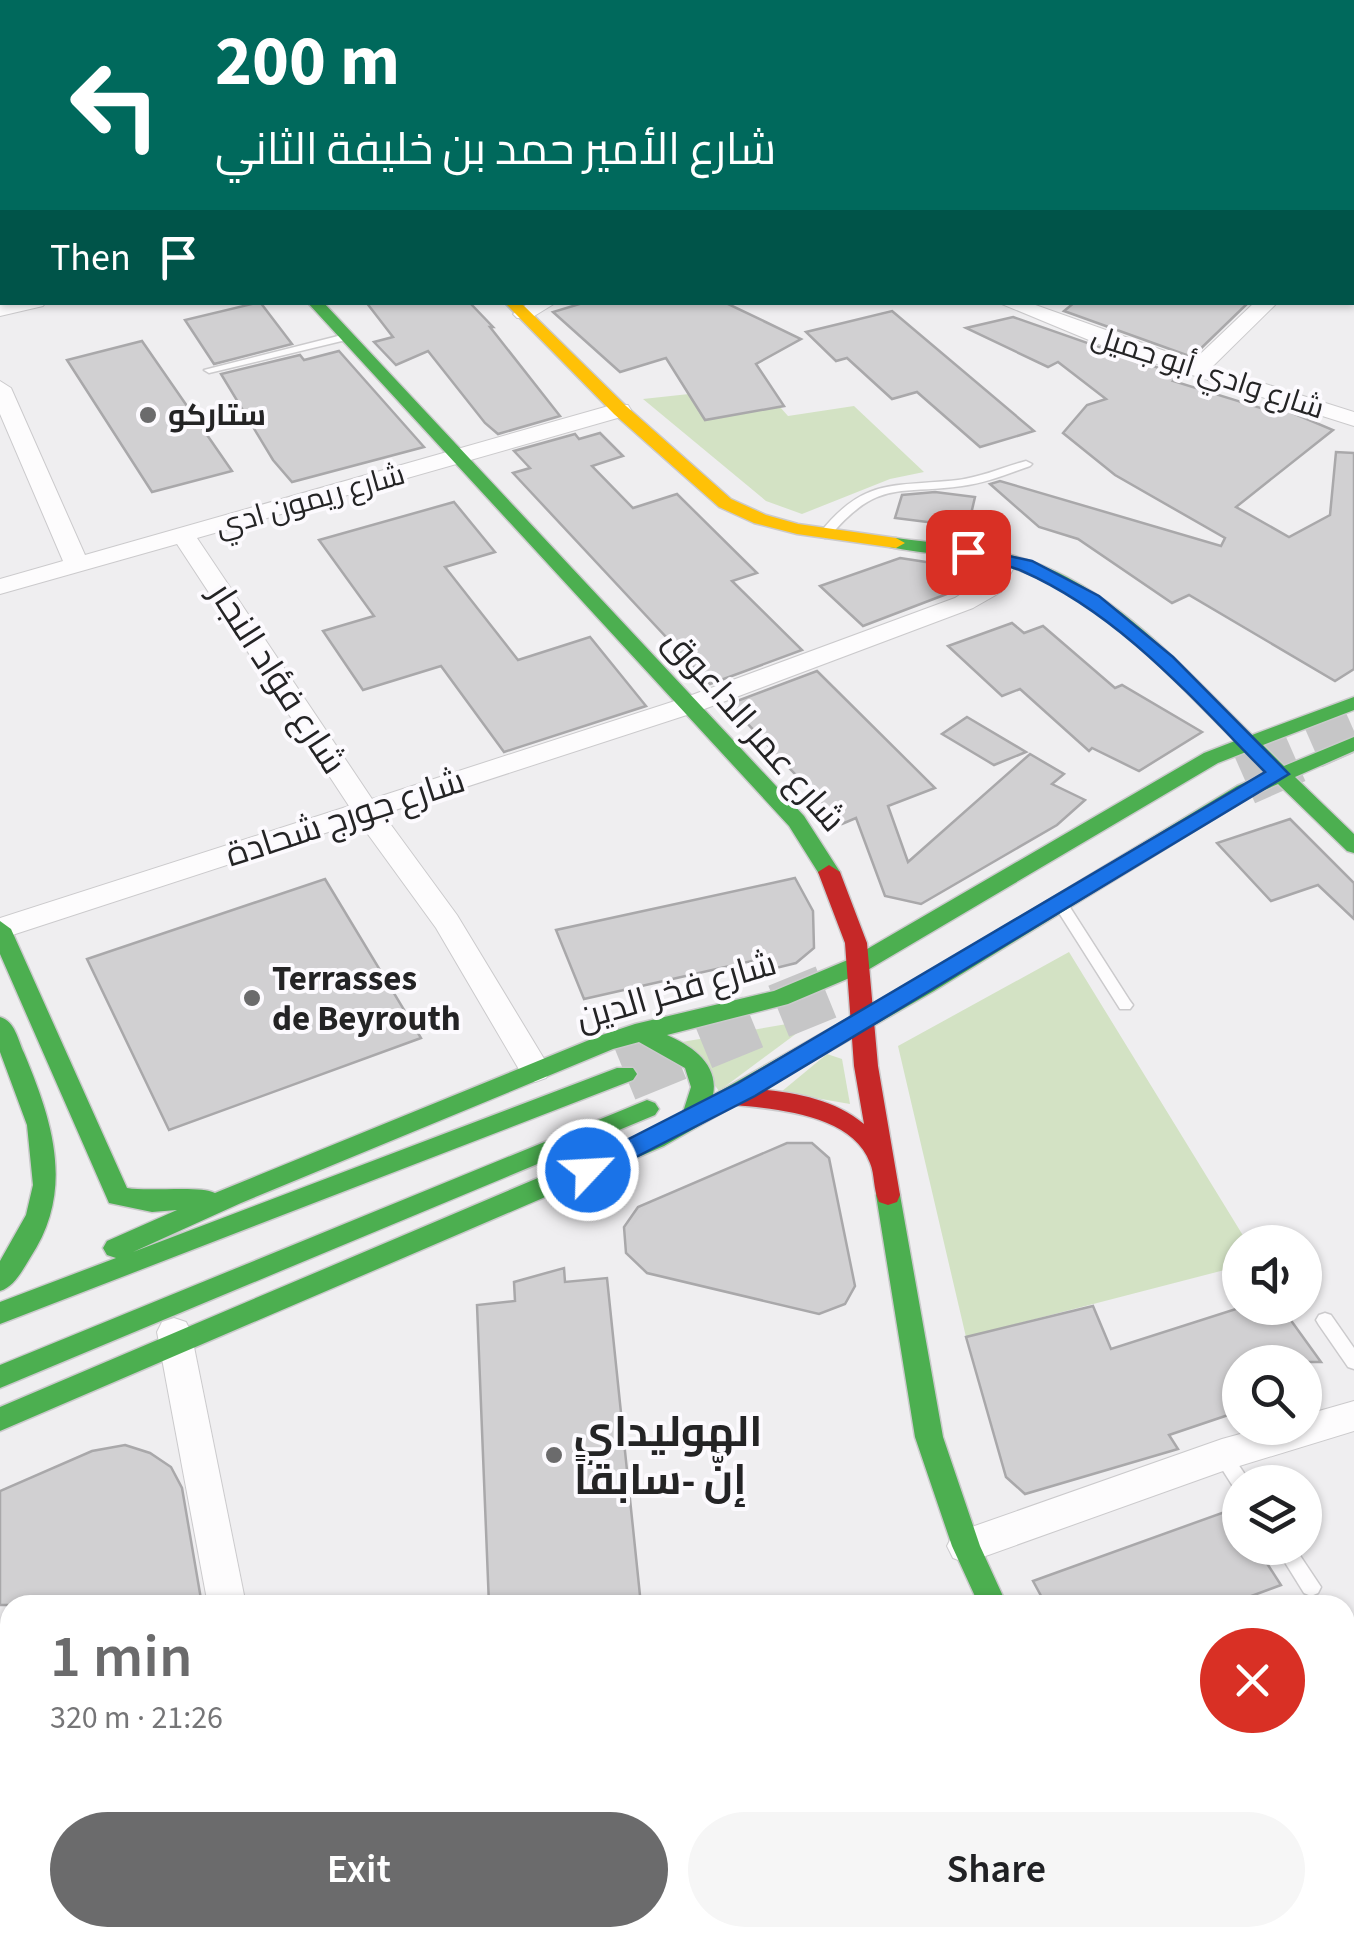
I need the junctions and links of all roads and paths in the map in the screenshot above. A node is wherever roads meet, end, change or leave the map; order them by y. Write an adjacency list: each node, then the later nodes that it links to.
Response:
1 (317, 305): 5 (main road, شارع عمر الداعوق)
2 (1014, 305): 7 (street, شارع وادي أبو جميل)
3 (1265, 305): 7 (street)
4 (516, 306): 9 (main road)
5 (346, 337): 6 (lane); 11 (main road, شارع عمر الداعوق)
6 (209, 370)
7 (1197, 370): 10 (street, شارع وادي أبو جميل)
8 (0, 388): 16 (street)
9 (620, 410): 11 (street, شارع ريمون ادي); 13 (main road)
10 (1354, 419)
11 (457, 458): 14 (street, شارع ريمون ادي); 19 (main road, شارع عمر الداعوق)
12 (1026, 464): 13 (lane)
13 (825, 534): 15 (main road)
14 (184, 536): 16 (street, شارع ريمون ادي); 23 (street, شارع فؤاد النجار)
15 (1001, 558): 19 (street, شارع جورج شحادة); 20 (main road)
16 (77, 565): 17 (street, شارع ريمون ادي)
17 (0, 586)
18 (1354, 704): 20 (main road, شارع فخر الدين)
19 (690, 705): 23 (street, شارع جورج شحادة); 27 (main road, شارع عمر الداعوق)
20 (1248, 743): 22 (main road); 27 (main road, شارع فخر الدين)
21 (1354, 743): 22 (main road)
22 (1278, 774): 24 (main road); 25 (main road)
23 (365, 810): 26 (street, شارع جورج شحادة); 32 (street, شارع فؤاد النجار)
24 (1354, 846)
25 (1060, 905): 28 (lane); 29 (main road)
26 (0, 929): 38 (main road)
27 (858, 964): 29 (main road, شارع عمر الداعوق); 31 (main road, شارع فخر الدين)
28 (1125, 1004)
29 (862, 1020): 34 (main road); 37 (main road, شارع عمر الداعوق)
30 (0, 1026): 39 (main road)
31 (635, 1032): 32 (main road, شارع فخر الدين); 36 (main road)
32 (536, 1070): 38 (main road, شارع فخر الدين)
33 (625, 1074): 41 (main road)
34 (735, 1096): 36 (main road); 37 (main road)
35 (647, 1109): 40 (main road)
36 (690, 1121): 43 (main road)
37 (880, 1155): 50 (main road, شارع عمر الداعوق)
38 (232, 1196): 41 (main road, شارع فخر الدين)
39 (0, 1281)
40 (168, 1304): 43 (street); 45 (main road)
41 (0, 1313)
42 (1325, 1320): 44 (lane)
43 (177, 1345): 47 (main road); 53 (street)
44 (1354, 1362)
45 (0, 1377)
46 (1354, 1416): 48 (street)
47 (0, 1419)
48 (1240, 1465)
49 (1222, 1472): 50 (street)
50 (966, 1546): 54 (main road, شارع عمر الداعوق)
51 (1297, 1565): 52 (lane)
52 (1312, 1587)
53 (225, 1595)
54 (988, 1595)

